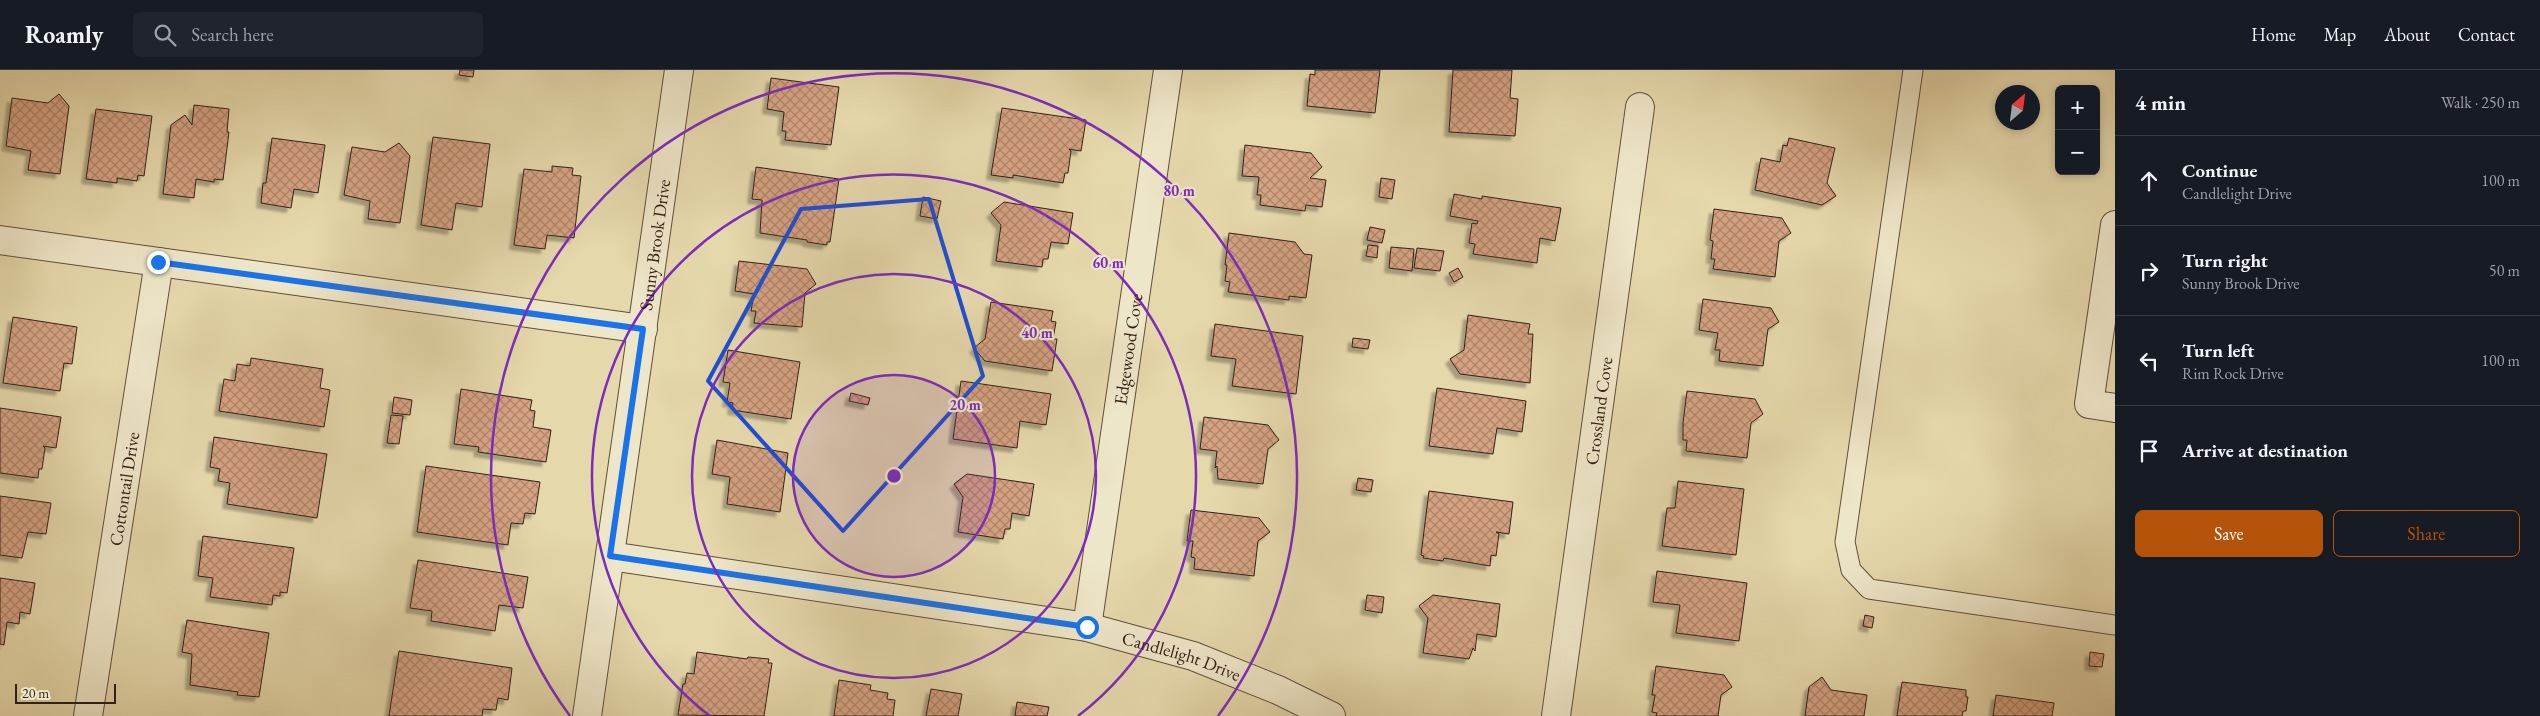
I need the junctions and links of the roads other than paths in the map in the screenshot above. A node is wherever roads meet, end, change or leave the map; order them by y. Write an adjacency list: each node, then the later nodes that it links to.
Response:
1 (679, 70): 8 (street, Sunny Brook Drive)
2 (1168, 70): 12 (street, Edgewood Cove)
3 (1914, 70): 11 (lane)
4 (1640, 107): 16 (street, Crossland Cove)
5 (2115, 225): 9 (street)
6 (0, 240): 7 (street)
7 (158, 262): 8 (street); 13 (street, Cottontail Drive)
8 (643, 329): 10 (street, Sunny Brook Drive)
9 (2102, 406)
10 (610, 556): 12 (street, Candlelight Drive); 14 (street, Sunny Brook Drive)
11 (2115, 625)
12 (1087, 627): 15 (street, Candlelight Drive)
13 (88, 716)
14 (587, 716)
15 (1331, 716)
16 (1556, 716)

